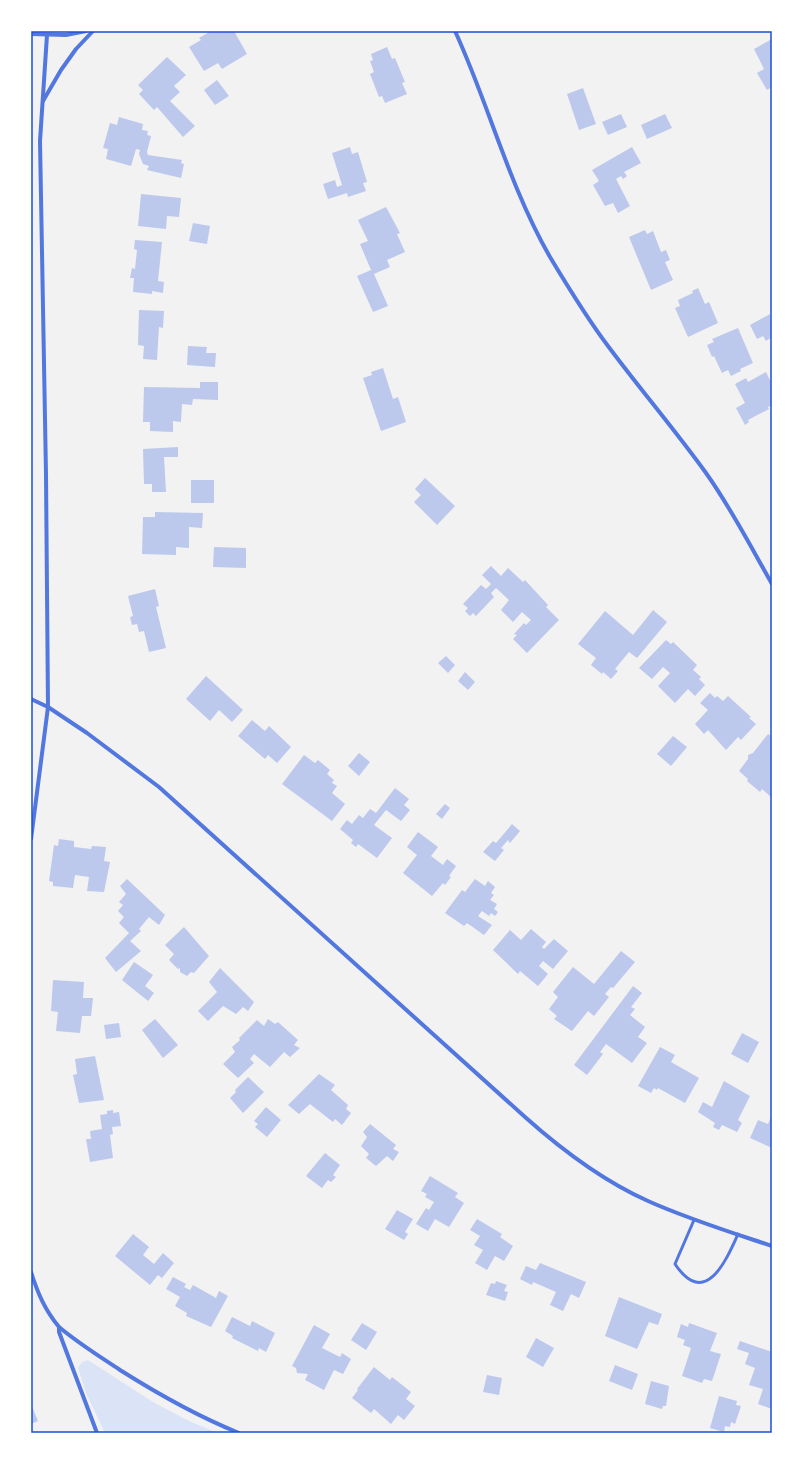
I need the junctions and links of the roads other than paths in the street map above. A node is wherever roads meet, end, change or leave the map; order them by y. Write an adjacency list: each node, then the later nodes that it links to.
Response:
1 (86, 31): 5 (street)
2 (94, 31): 6 (street)
3 (455, 31): 7 (street)
4 (31, 34): 5 (street)
5 (47, 35): 6 (street)
6 (42, 103): 9 (street)
7 (772, 584)
8 (31, 699): 9 (street)
9 (48, 707): 10 (street); 11 (street)
10 (31, 839)
11 (694, 1220): 12 (street); 12 (lane)
12 (738, 1234): 13 (street)
13 (772, 1246)
14 (31, 1272): 15 (street)
15 (59, 1327): 16 (street); 17 (street)
16 (97, 1433)
17 (239, 1433)

